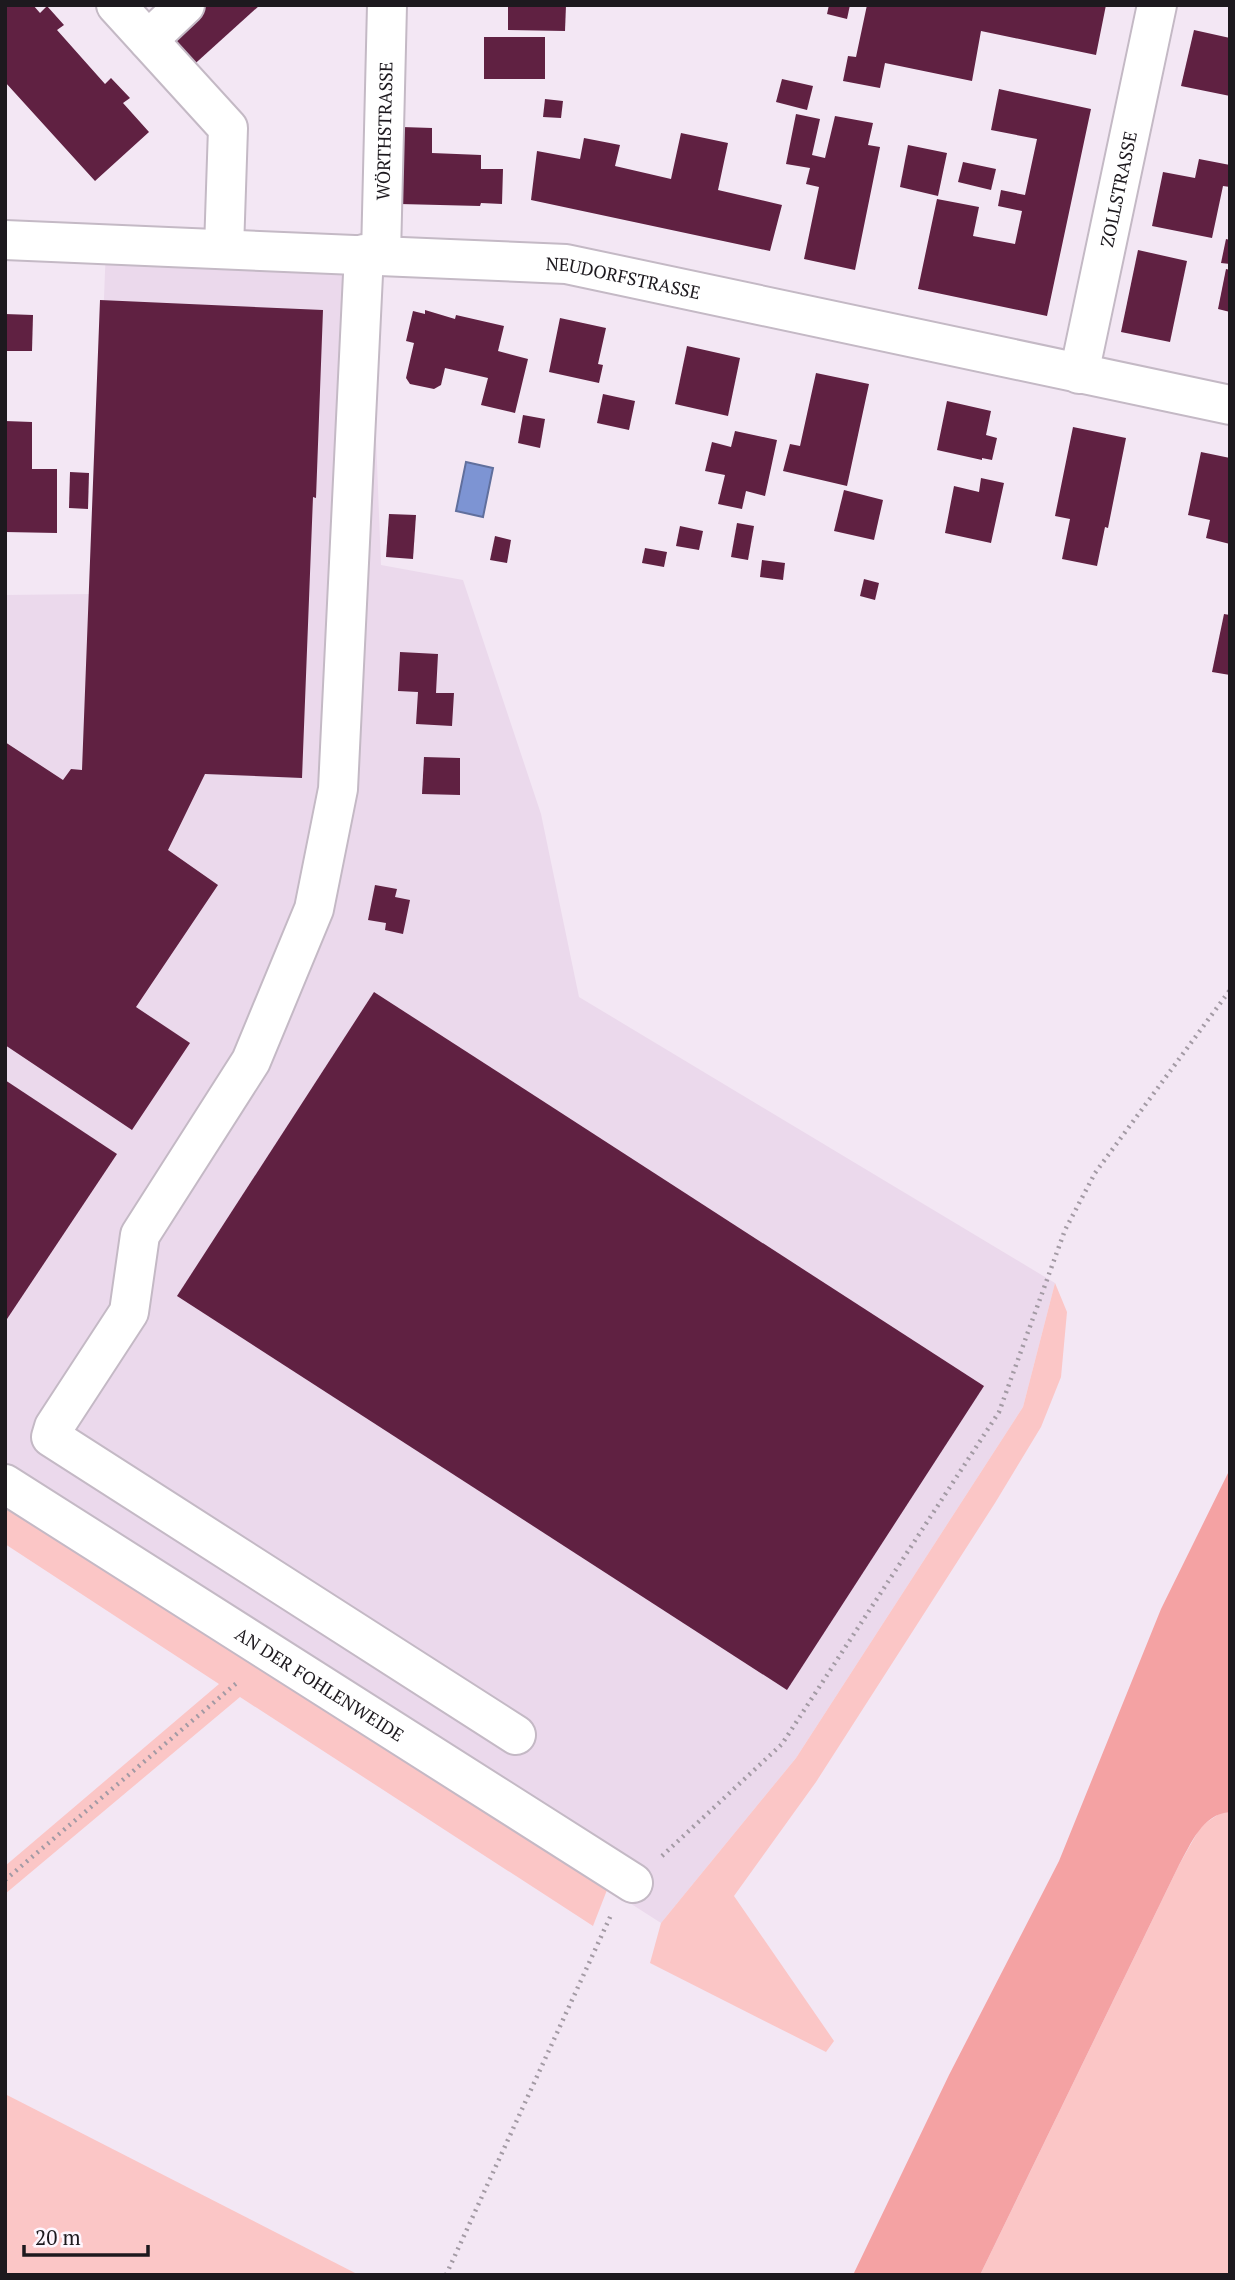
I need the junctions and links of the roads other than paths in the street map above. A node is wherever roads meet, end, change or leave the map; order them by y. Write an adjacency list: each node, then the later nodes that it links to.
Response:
1 (116, 5): 5 (street)
2 (185, 5): 5 (street)
3 (387, 5): 8 (street, WÖRTHSTRASSE)
4 (1157, 5): 9 (street, ZOLLSTRASSE)
5 (148, 40): 7 (street)
6 (5, 240): 7 (street, NEUDORFSTRASSE)
7 (224, 249): 8 (street, NEUDORFSTRASSE)
8 (372, 255): 9 (street, NEUDORFSTRASSE); 12 (street, WÖRTHSTRASSE)
9 (1079, 374): 10 (street, NEUDORFSTRASSE)
10 (1230, 405)
11 (5, 1484): 13 (street, AN DER FOHLENWEIDE)
12 (516, 1735)
13 (633, 1884)

